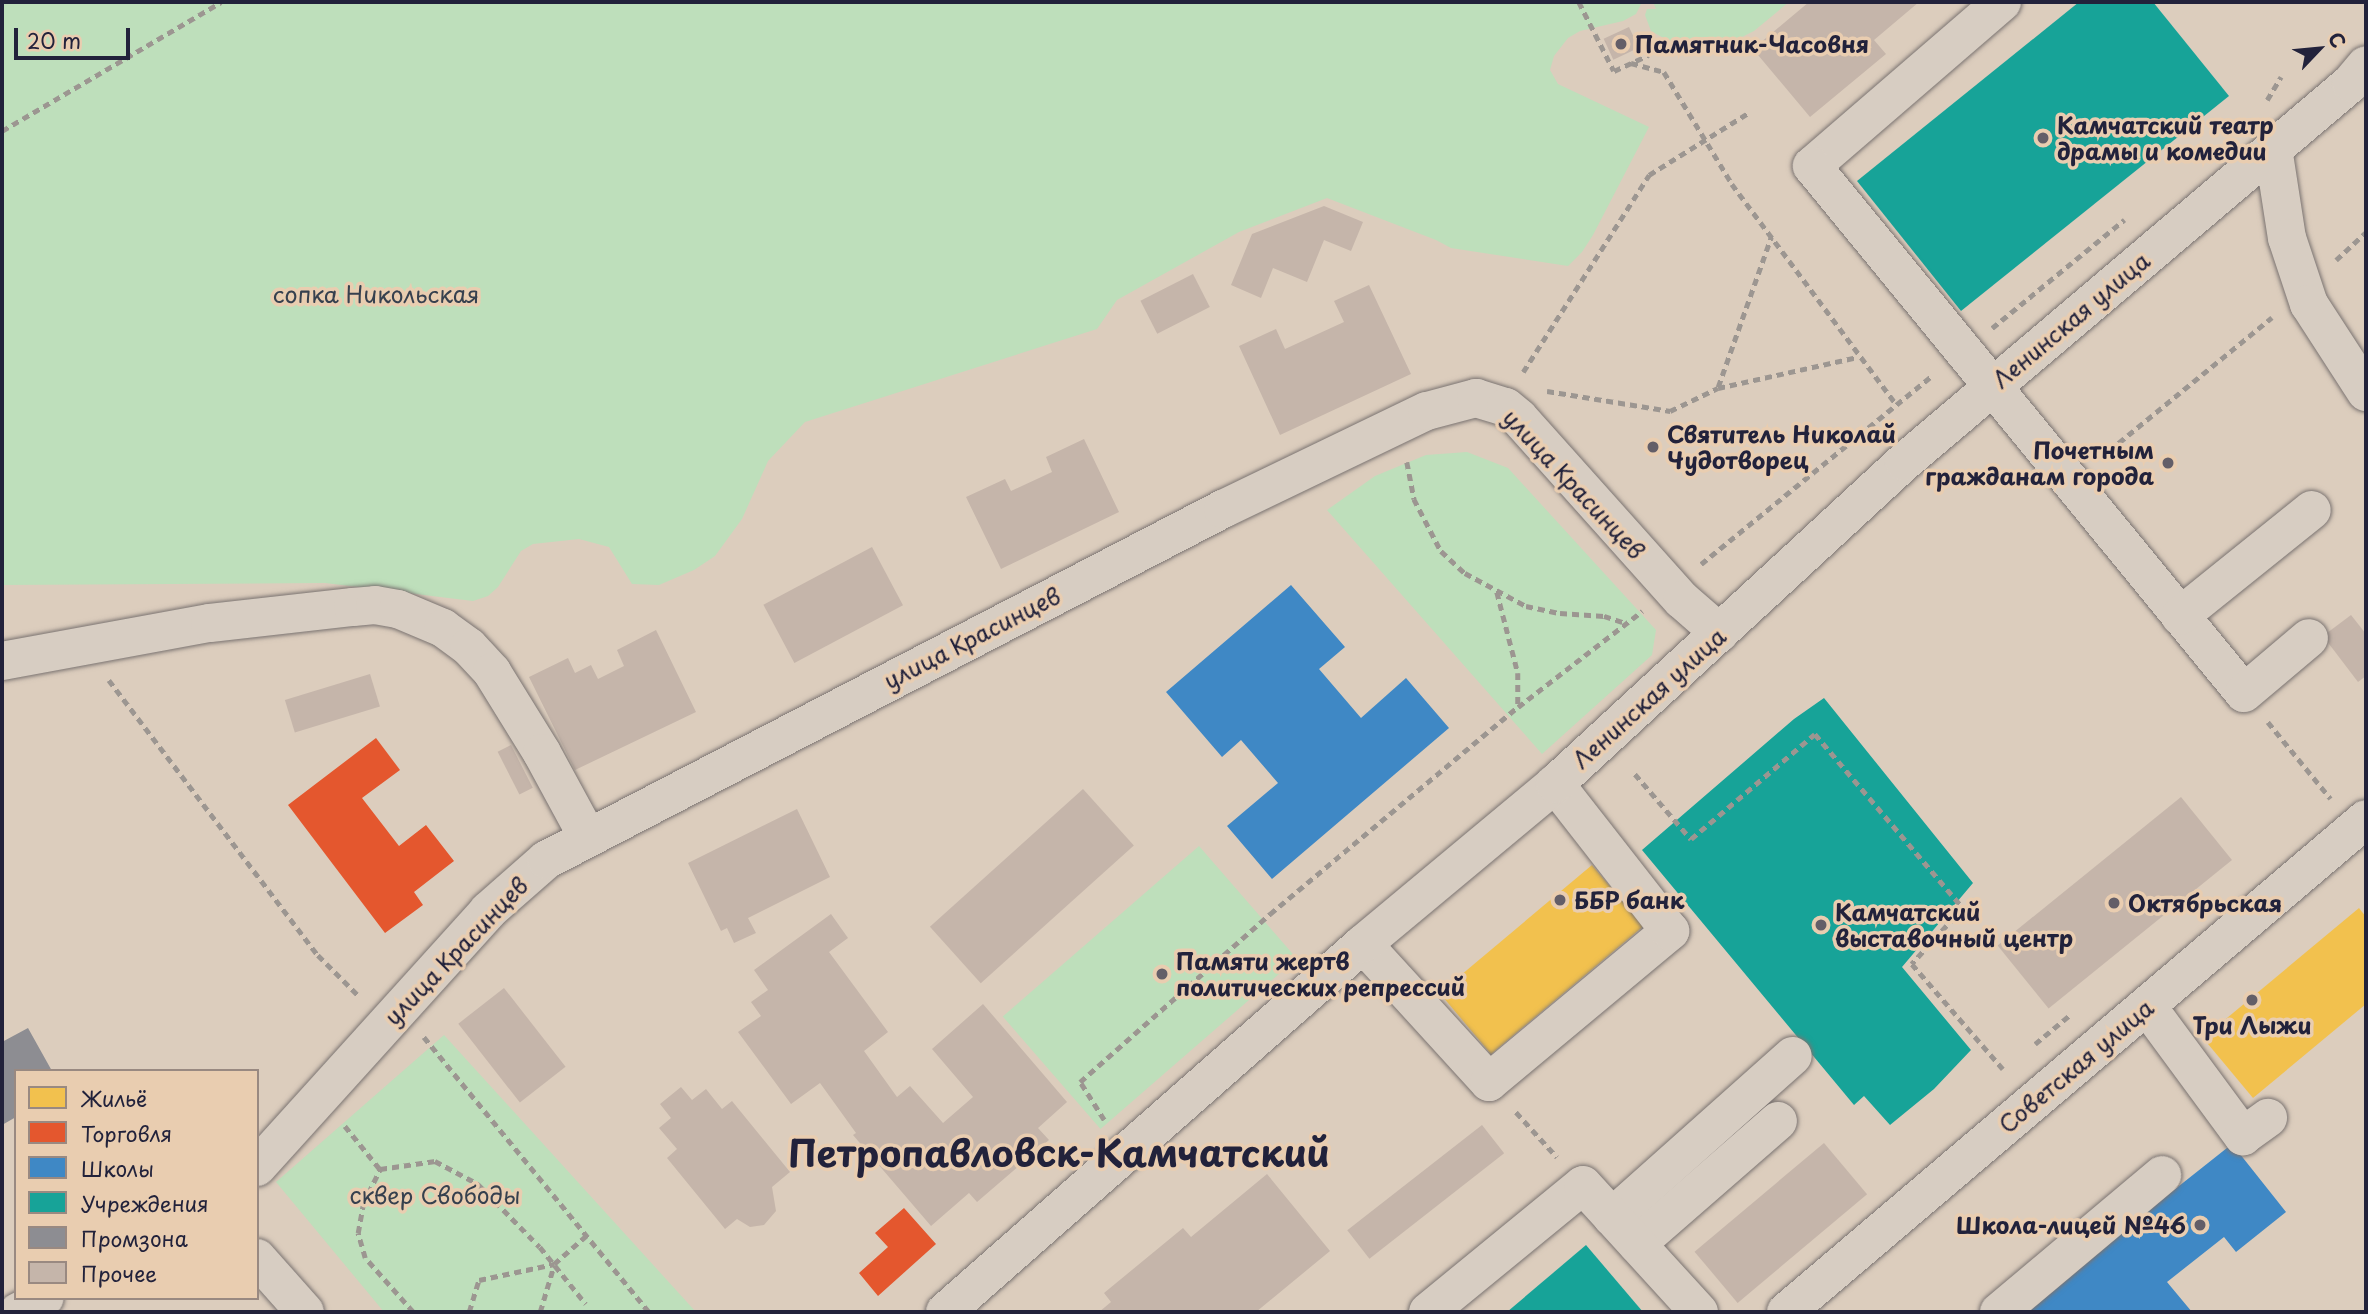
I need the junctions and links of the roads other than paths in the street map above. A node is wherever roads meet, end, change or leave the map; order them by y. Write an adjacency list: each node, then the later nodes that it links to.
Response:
1 (2002, 2): 4 (main road)
2 (2359, 74): 3 (main road, Ленинская улица)
3 (2273, 148): 4 (main road, Ленинская улица); 5 (main road)
4 (1992, 387): 7 (main road); 8 (main road, Ленинская улица)
5 (2366, 393)
6 (2312, 510): 7 (main road)
7 (2180, 616): 9 (main road)
8 (1720, 633): 11 (main road, Ленинская улица); 13 (main road, улица Красинцев)
9 (2309, 638)
10 (2, 661): 13 (main road)
11 (1555, 784): 14 (main road, Ленинская улица); 14 (main road)
12 (2366, 819): 15 (main road, Советская улица)
13 (587, 836): 19 (main road, улица Красинцев)
14 (1363, 944): 26 (main road, Ленинская улица)
15 (2147, 1006): 17 (main road); 29 (main road, Советская улица)
16 (1793, 1056): 21 (main road)
17 (2268, 1118)
18 (1778, 1121): 21 (main road)
19 (259, 1165)
20 (2162, 1175): 30 (main road)
21 (1624, 1230): 27 (main road); 28 (main road)
22 (259, 1260): 25 (main road)
23 (40, 1300): 24 (main road)
24 (18, 1312)
25 (305, 1312)
26 (945, 1312)
27 (1428, 1312)
28 (1699, 1312)
29 (1786, 1312)
30 (1999, 1312)

